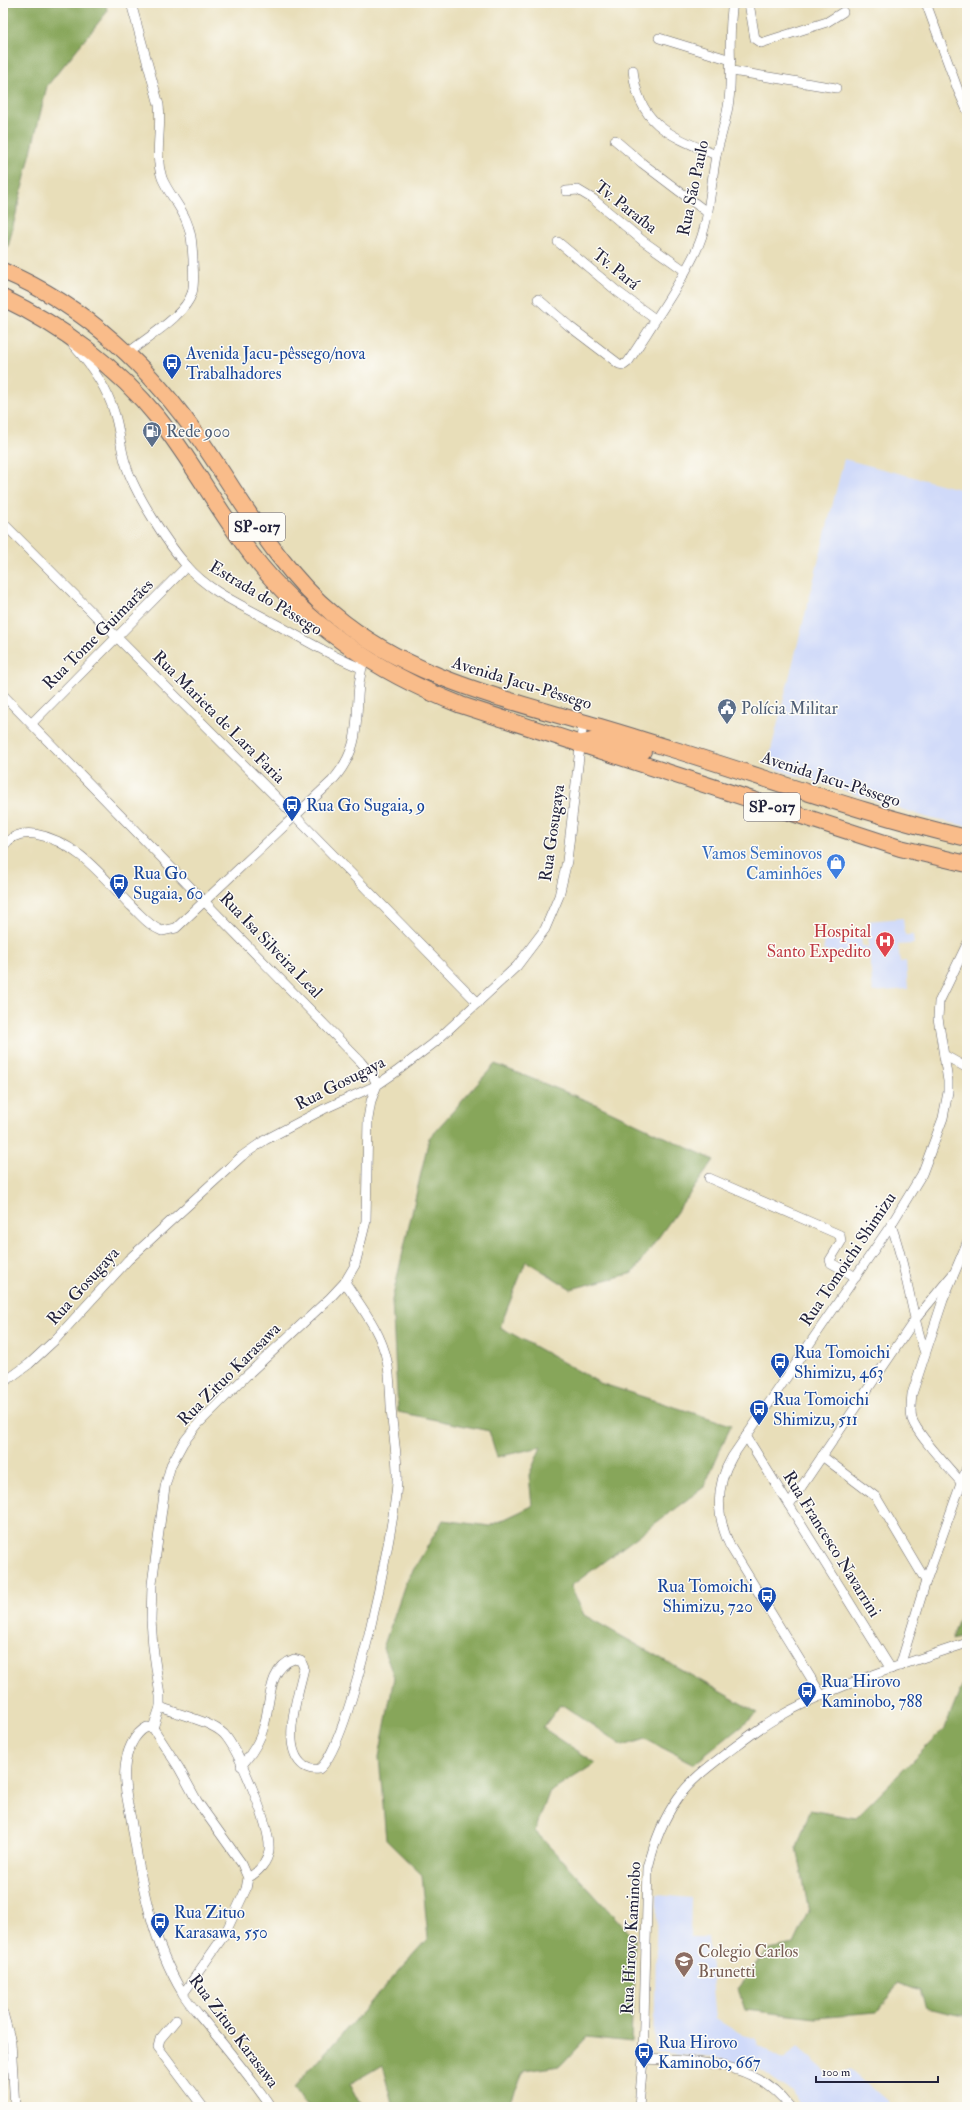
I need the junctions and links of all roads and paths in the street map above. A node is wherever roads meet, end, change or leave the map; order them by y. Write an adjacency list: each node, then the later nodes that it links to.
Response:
1 (131, 3): 23 (street)
2 (733, 3): 7 (street, Rua São Paulo)
3 (749, 3): 5 (street)
4 (926, 3): 11 (street)
5 (843, 12)
6 (660, 38): 7 (street)
7 (731, 60): 9 (street, Rua São Paulo)
8 (633, 70): 13 (street)
9 (732, 71): 10 (street); 13 (street, Rua São Paulo)
10 (836, 88)
11 (967, 110)
12 (615, 140): 15 (street)
13 (716, 155): 15 (street, Rua São Paulo)
14 (566, 191): 17 (street, Tv. Paraíba)
15 (708, 213): 17 (street, Rua São Paulo)
16 (558, 242): 21 (street, Tv. Pará)
17 (684, 270): 21 (street, Rua São Paulo)
18 (3, 271): 23 (highway, Avenida Jacu-Pêssego / SP-017)
19 (3, 298): 22 (highway, SP-017)
20 (538, 299): 21 (street, Rua São Paulo)
21 (655, 319)
22 (59, 330): 25 (street, Estrada do Pêssego); 27 (highway, SP-017)
23 (128, 353): 30 (highway, Avenida Jacu-Pêssego / SP-017)
24 (3, 523): 26 (street, Rua Marieta de Lara Faria)
25 (187, 566): 26 (street, Rua Tome Guimarães); 27 (street, Estrada do Pêssego)
26 (118, 637): 32 (street, Rua Tome Guimarães); 35 (street, Rua Marieta de Lara Faria)
27 (363, 663): 29 (highway, SP-017); 35 (street)
28 (3, 694): 32 (street, Rua Isa Silveira Leal)
29 (484, 712): 30 (highway); 33 (highway, SP-017)
30 (561, 716): 31 (highway, Avenida Jacu-Pêssego / SP-017)
31 (583, 722): 33 (street, Rua Gosugaya); 34 (highway, Avenida Jacu-Pêssego / SP-017)
32 (32, 724): 41 (street, Rua Isa Silveira Leal)
33 (579, 744): 34 (highway); 36 (highway, SP-017); 43 (street, Rua Gosugaya)
34 (699, 757): 37 (highway, Avenida Jacu-Pêssego / SP-017)
35 (294, 815): 41 (street); 43 (street, Rua Marieta de Lara Faria)
36 (870, 838): 39 (highway); 40 (highway, SP-017)
37 (967, 838)
38 (3, 847): 41 (street)
39 (967, 856)
40 (967, 864)
41 (206, 900): 46 (street, Rua Isa Silveira Leal)
42 (967, 944): 44 (street, Rua Tomoichi Shimizu)
43 (478, 1003): 46 (street, Rua Gosugaya)
44 (944, 1055): 45 (street); 48 (street, Rua Tomoichi Shimizu)
45 (967, 1068)
46 (377, 1085): 52 (street, Rua Zituo Karasawa); 55 (street, Rua Gosugaya)
47 (709, 1178): 51 (street)
48 (891, 1225): 51 (street, Rua Tomoichi Shimizu); 53 (street)
49 (967, 1243): 50 (street)
50 (953, 1274): 53 (street); 54 (street)
51 (856, 1277): 56 (street, Rua Tomoichi Shimizu)
52 (345, 1282): 66 (street, Rua Zituo Karasawa); 68 (street)
53 (914, 1321): 54 (street); 57 (street)
54 (925, 1353): 59 (street)
55 (3, 1383)
56 (746, 1436): 60 (street, Rua Francesco Navarrini); 65 (street, Rua Tomoichi Shimizu)
57 (822, 1456): 60 (street); 61 (street)
58 (967, 1467): 59 (street)
59 (961, 1482): 61 (street)
60 (789, 1505): 64 (street, Rua Francesco Navarrini)
61 (926, 1582): 63 (street)
62 (967, 1643): 63 (street, Rua Hirovo Kaminobo)
63 (900, 1666): 64 (street, Rua Hirovo Kaminobo)
64 (890, 1669): 65 (street, Rua Hirovo Kaminobo)
65 (822, 1696): 73 (street, Rua Hirovo Kaminobo)
66 (160, 1707): 67 (street, Rua Zituo Karasawa); 68 (street)
67 (151, 1728): 69 (street); 70 (street, Rua Zituo Karasawa)
68 (241, 1766): 69 (street)
69 (248, 1878): 70 (street)
70 (183, 1994): 76 (street, Rua Zituo Karasawa)
71 (3, 2013): 74 (street)
72 (176, 2020): 75 (street)
73 (643, 2059): 77 (street, Rua Hirovo Kaminobo); 78 (street)
74 (15, 2107)
75 (203, 2107)
76 (271, 2107)
77 (639, 2107)
78 (790, 2107)

